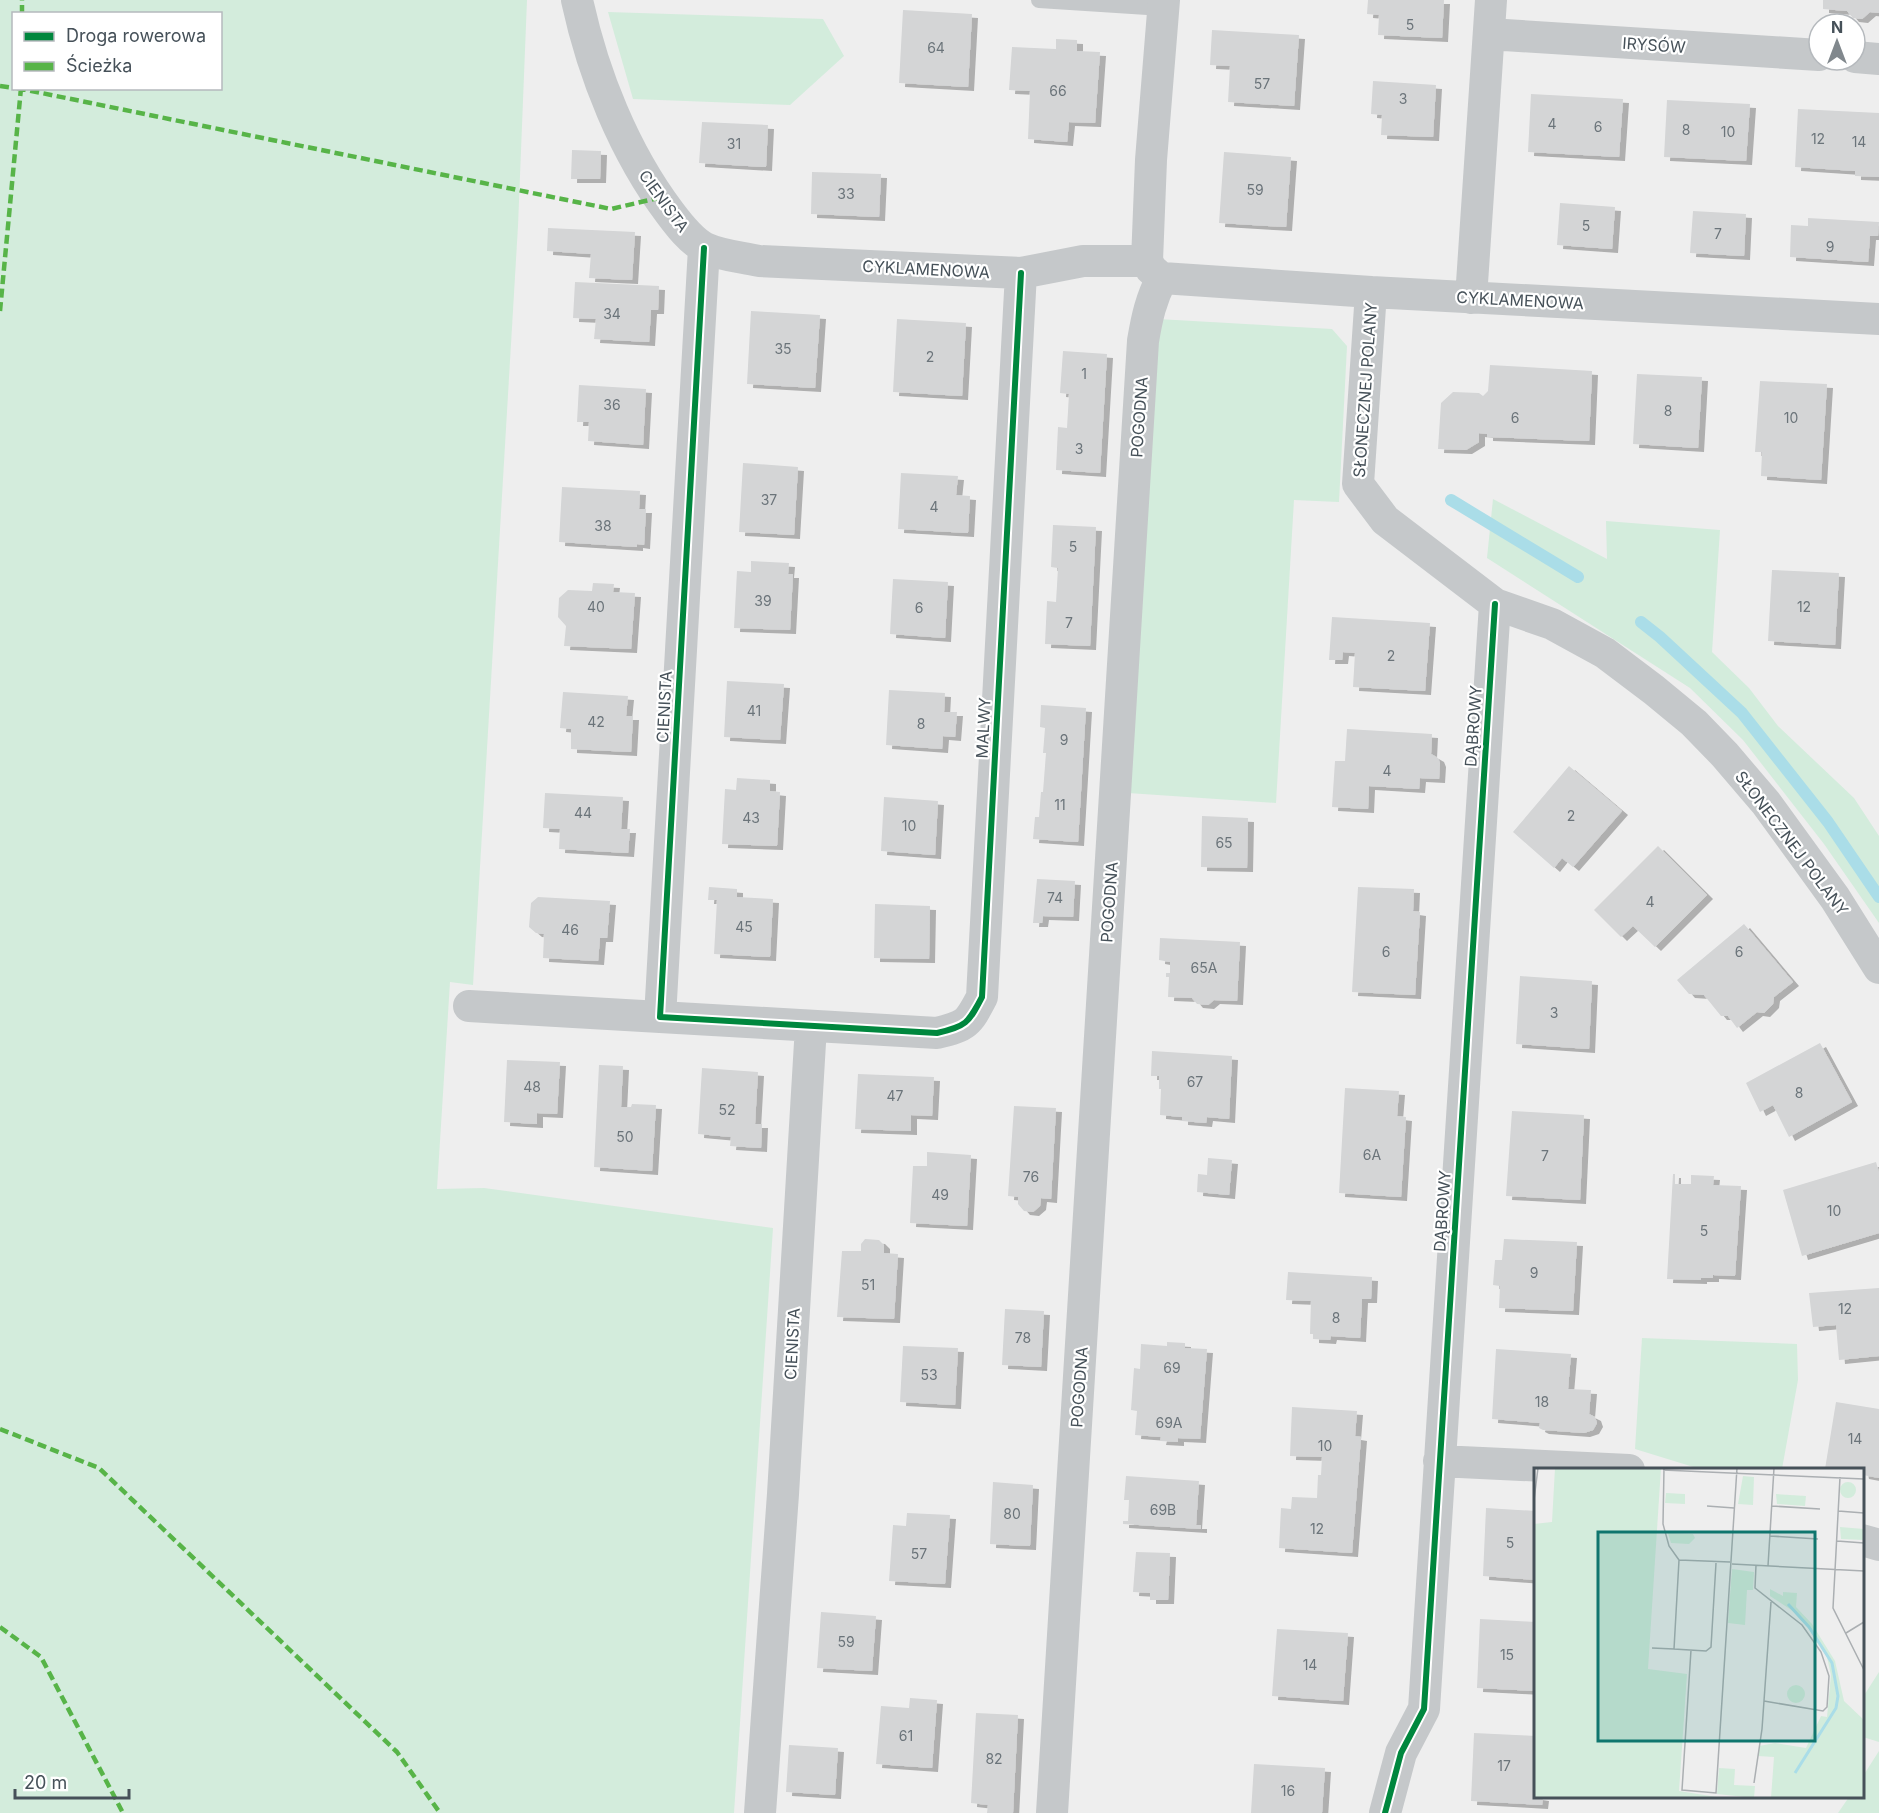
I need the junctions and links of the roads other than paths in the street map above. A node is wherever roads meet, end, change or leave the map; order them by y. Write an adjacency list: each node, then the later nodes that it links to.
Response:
1 (577, 0): 7 (street, CIENISTA)
2 (1039, 0): 4 (lane)
3 (1491, 0): 5 (street)
4 (1163, 4): 8 (street, POGODNA)
5 (1489, 34): 6 (street, IRYSÓW); 11 (street)
6 (1807, 54)
7 (704, 248): 9 (street, CYKLAMENOWA); 16 (street, CIENISTA)
8 (1154, 269): 9 (street, CYKLAMENOWA); 10 (street, CYKLAMENOWA); 23 (street, POGODNA)
9 (1021, 273): 17 (street, MALWY)
10 (1371, 292): 11 (street, CYKLAMENOWA); 13 (street, SŁONECZNEJ POLANY)
11 (1471, 298): 12 (street, CYKLAMENOWA)
12 (1879, 319)
13 (1495, 604): 14 (street, SŁONECZNEJ POLANY); 18 (street, DĄBROWY)
14 (1879, 968)
15 (469, 1006): 16 (street)
16 (660, 1017): 17 (street)
17 (811, 1026): 22 (street, CIENISTA)
18 (1439, 1461): 19 (street); 24 (street, DĄBROWY)
19 (1587, 1468)
20 (1864, 1540): 21 (street)
21 (1879, 1545)
22 (760, 1813)
23 (1052, 1813)
24 (1385, 1813)

